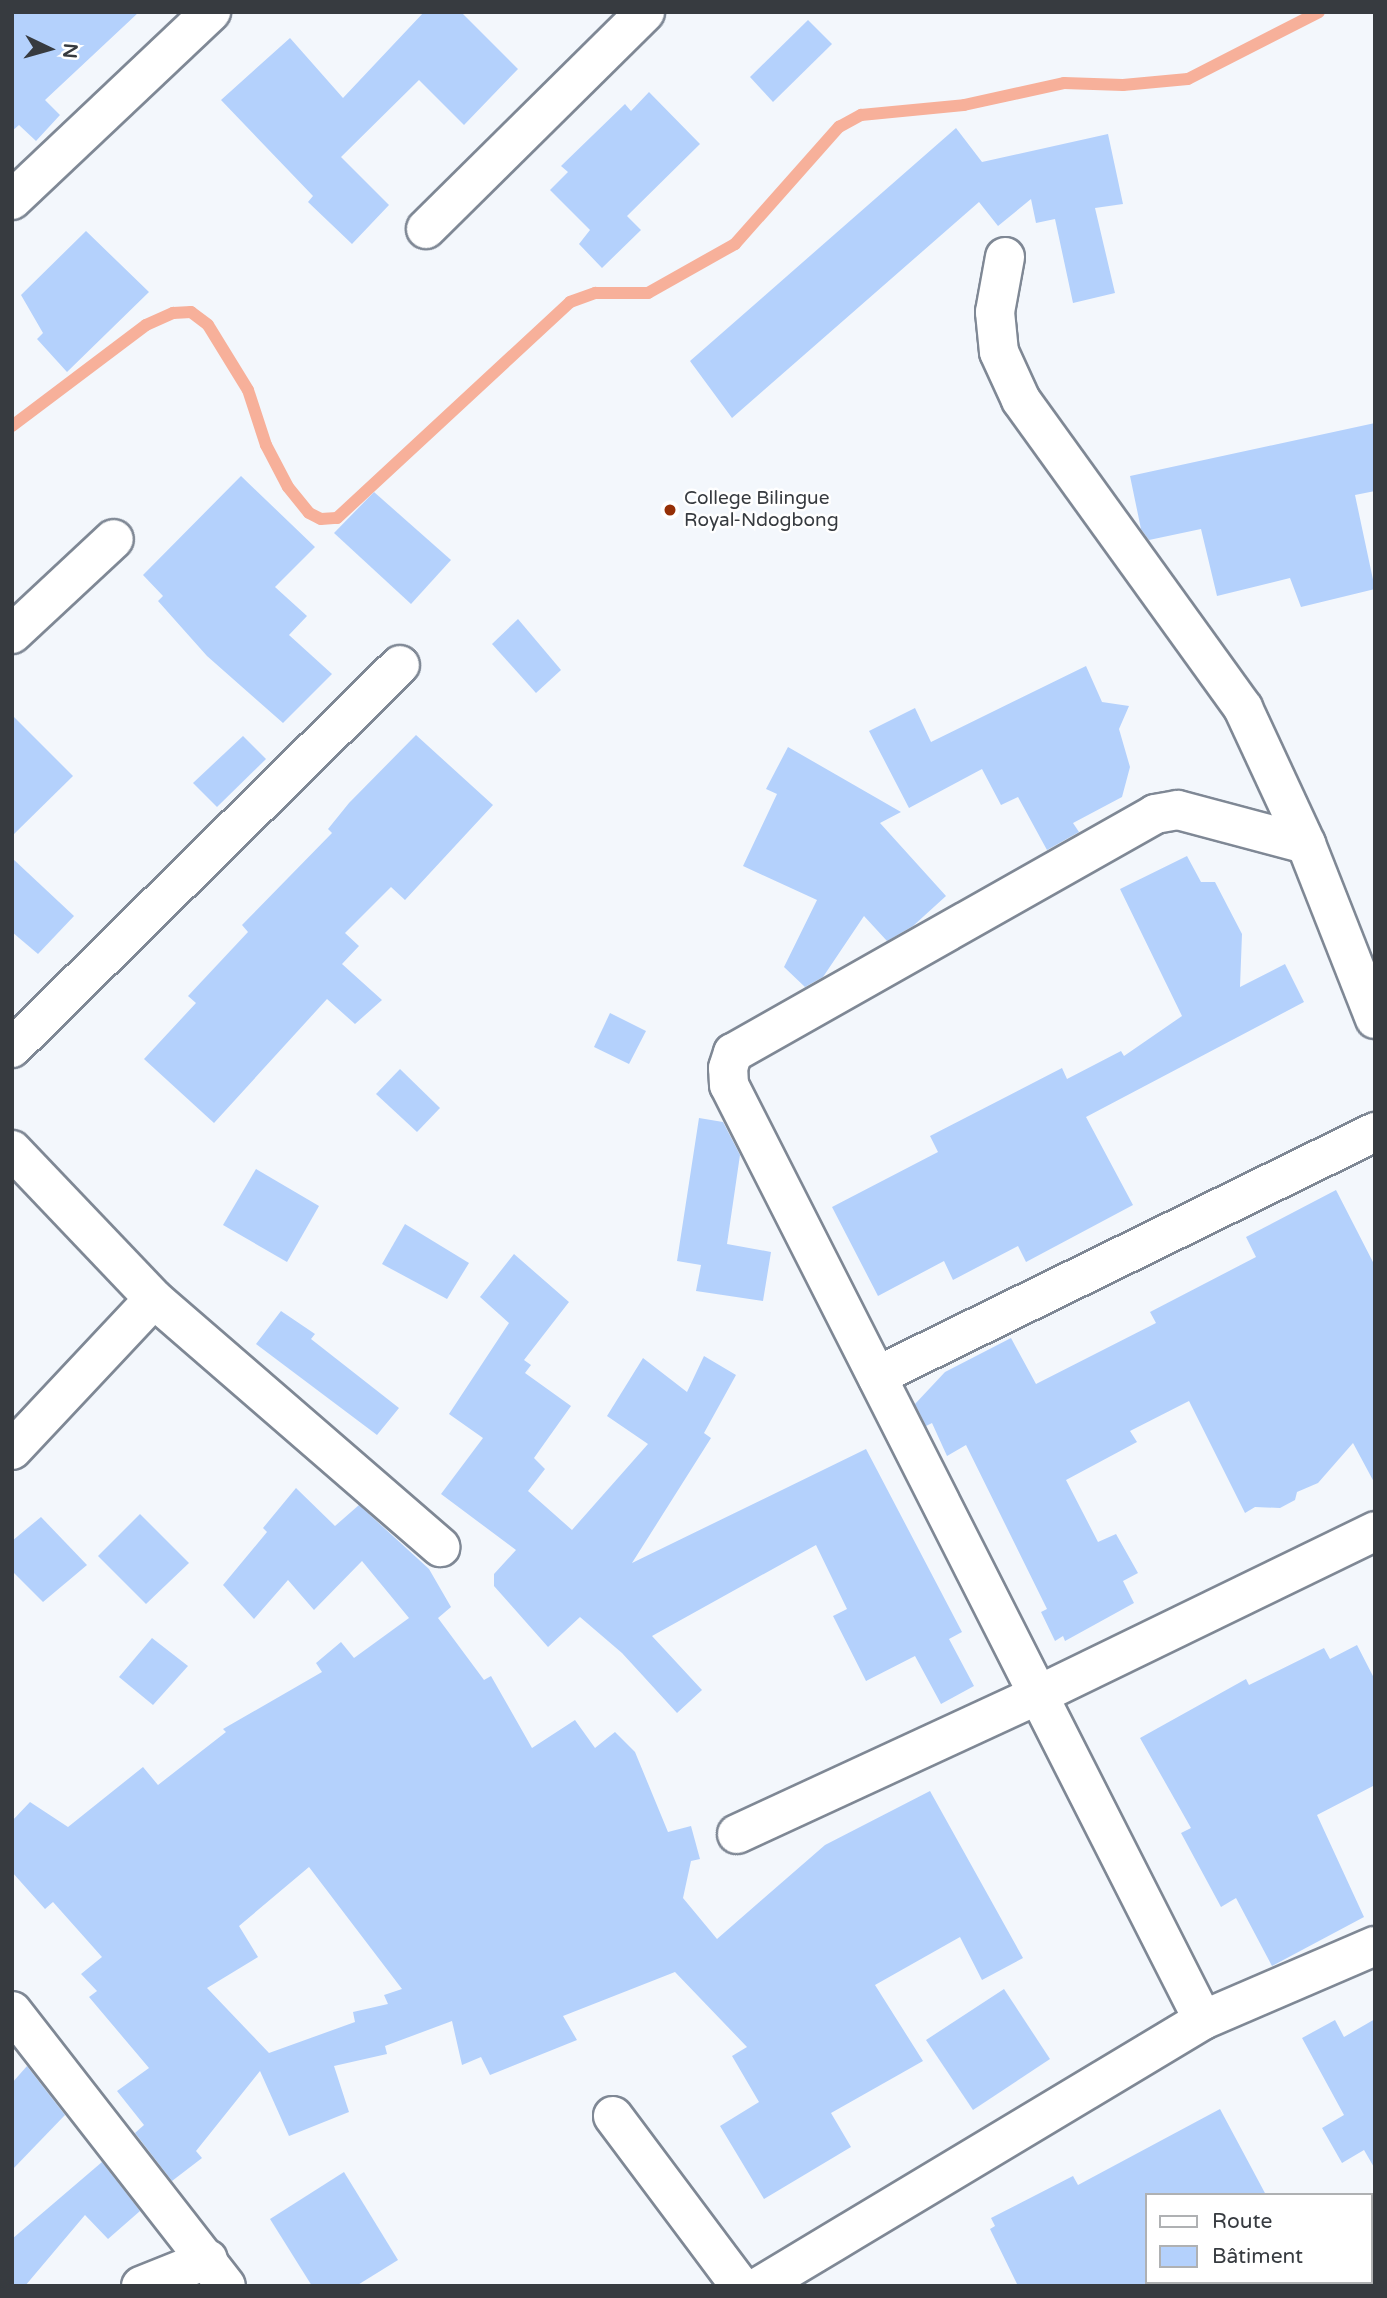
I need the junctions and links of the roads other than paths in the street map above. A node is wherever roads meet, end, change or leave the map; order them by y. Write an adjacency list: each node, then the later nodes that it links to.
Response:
1 (211, 12): 3 (street)
2 (645, 12): 4 (street)
3 (12, 200)
4 (426, 229)
5 (1005, 257): 9 (street)
6 (114, 539): 7 (street)
7 (12, 634)
8 (400, 666): 11 (street)
9 (1306, 844): 10 (street); 15 (street)
10 (1375, 1019)
11 (12, 1048)
12 (1375, 1132): 15 (street)
13 (12, 1150): 14 (street)
14 (154, 1299): 16 (street); 18 (street)
15 (877, 1376): 19 (street)
16 (12, 1450)
17 (1375, 1531): 19 (street)
18 (440, 1547)
19 (1038, 1695): 20 (street); 23 (street)
20 (737, 1834)
21 (1375, 1946): 23 (street)
22 (12, 2011): 25 (street)
23 (1203, 2020): 28 (street)
24 (613, 2116): 27 (street)
25 (217, 2272): 26 (street)
26 (141, 2286)
27 (740, 2286)
28 (760, 2286)

